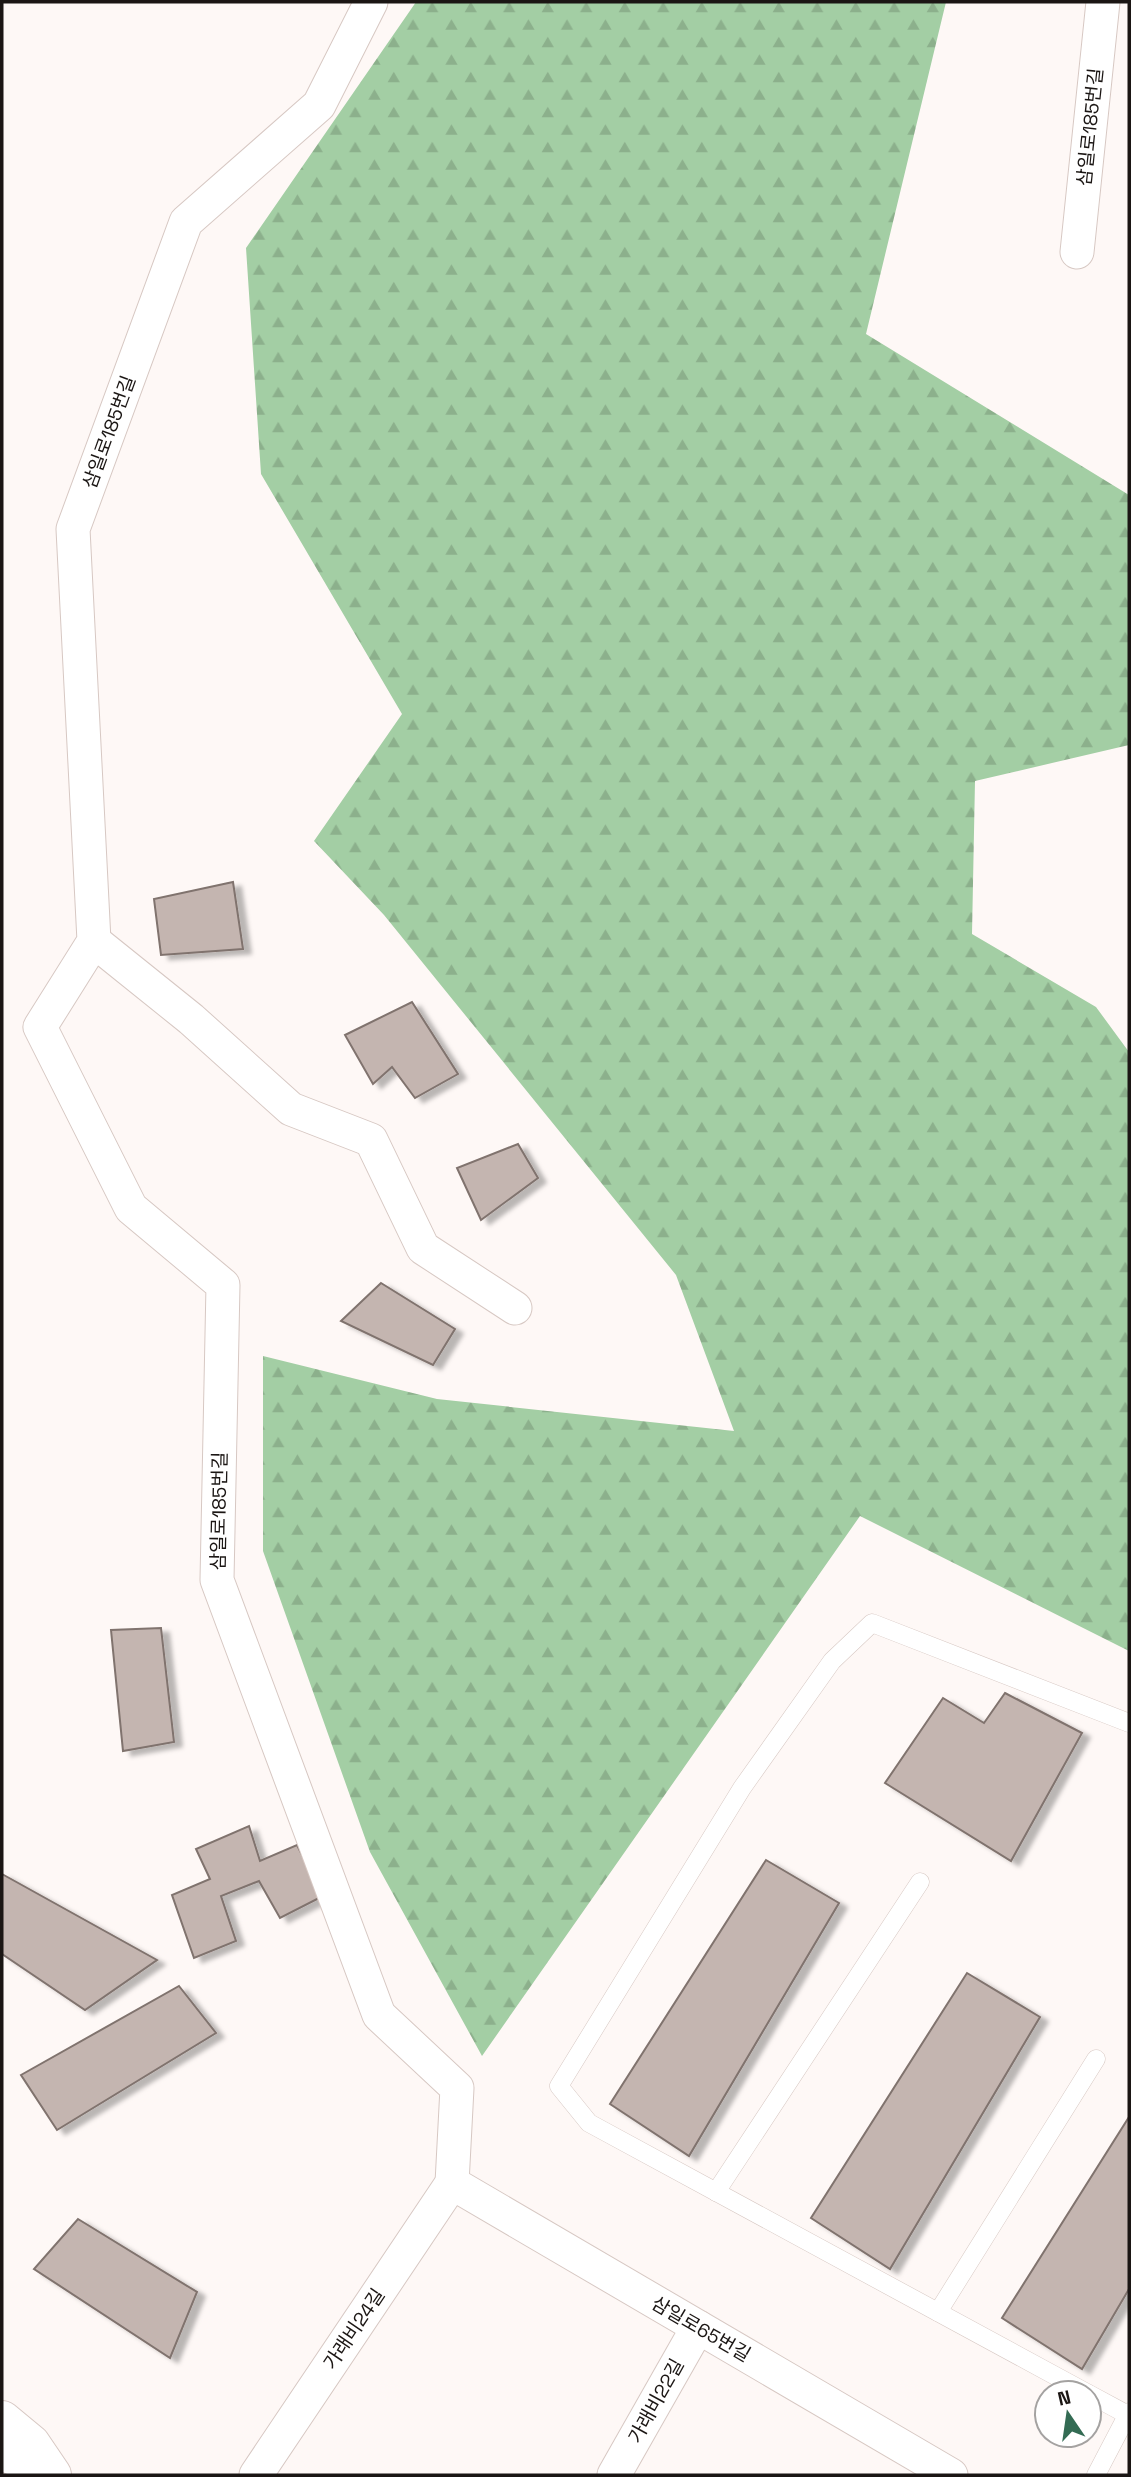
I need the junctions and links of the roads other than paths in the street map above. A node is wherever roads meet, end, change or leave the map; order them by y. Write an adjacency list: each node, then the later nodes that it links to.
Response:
1 (371, 2): 4 (street, 삼일로185번길)
2 (1103, 2): 3 (street, 삼일로185번길)
3 (1077, 252)
4 (94, 941): 5 (street); 9 (street, 삼일로185번길)
5 (515, 1308)
6 (1129, 1723): 10 (lane)
7 (920, 1882): 10 (lane)
8 (1096, 2059): 11 (lane)
9 (452, 2183): 12 (street, 삼일로65번길); 20 (street, 가래비24길)
10 (716, 2192): 11 (lane)
11 (938, 2312): 13 (lane)
12 (698, 2327): 21 (street, 가래비22길); 22 (street, 삼일로65번길)
13 (1062, 2379)
14 (1103, 2401): 15 (lane)
15 (1128, 2414): 23 (lane)
16 (2, 2420): 19 (main road)
17 (2, 2453): 18 (street)
18 (46, 2475)
19 (52, 2475)
20 (256, 2475)
21 (614, 2475)
22 (951, 2475)
23 (1096, 2475)

